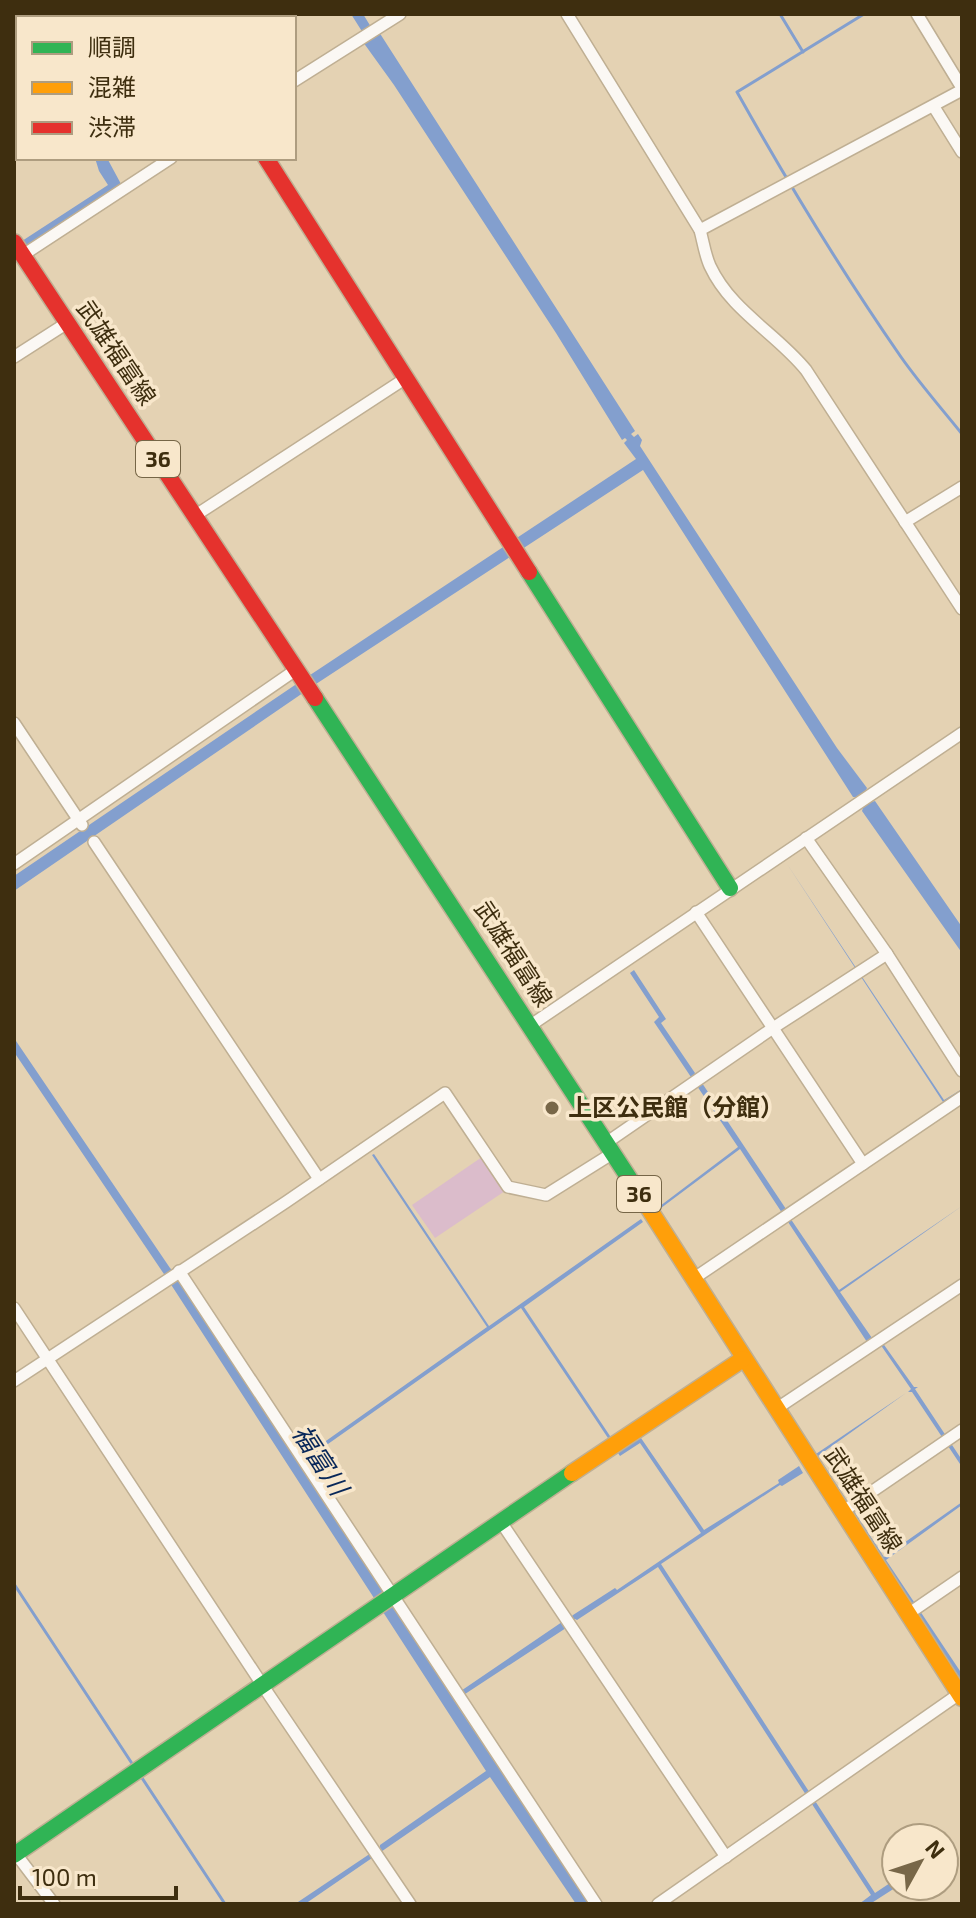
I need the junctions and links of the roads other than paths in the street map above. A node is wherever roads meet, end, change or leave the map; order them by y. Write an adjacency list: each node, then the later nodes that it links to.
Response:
1 (400, 14): 4 (street)
2 (567, 14): 10 (street)
3 (917, 14): 5 (street)
4 (296, 80)
5 (962, 89): 6 (street)
6 (934, 107): 7 (street); 10 (street)
7 (962, 152)
8 (168, 160): 11 (street)
9 (267, 160): 14 (street)
10 (700, 230): 17 (street)
11 (18, 248): 12 (street, 武雄福富線 / 36)
12 (67, 323): 13 (street); 16 (street, 武雄福富線 / 36)
13 (14, 357)
14 (406, 378): 16 (street); 26 (street)
15 (962, 487): 17 (street)
16 (196, 515): 19 (street, 武雄福富線 / 36)
17 (905, 522): 18 (street)
18 (962, 609)
19 (299, 672): 22 (street); 29 (street, 武雄福富線 / 36)
20 (14, 723): 22 (street)
21 (962, 733): 23 (street)
22 (80, 822): 25 (street)
23 (806, 838): 26 (street); 28 (street)
24 (94, 842): 35 (street)
25 (14, 864)
26 (730, 888): 27 (street)
27 (696, 912): 29 (street); 30 (street)
28 (887, 954): 30 (street); 31 (street)
29 (531, 1025): 33 (street, 武雄福富線 / 36)
30 (773, 1028): 33 (street); 34 (street)
31 (962, 1071)
32 (962, 1097): 34 (street)
33 (610, 1148): 35 (street); 37 (street, 武雄福富線 / 36)
34 (860, 1160): 37 (street)
35 (319, 1179): 36 (street)
36 (179, 1271): 40 (street); 48 (street)
37 (693, 1279): 41 (street, 武雄福富線 / 36)
38 (962, 1285): 43 (street)
39 (14, 1308): 40 (street)
40 (48, 1358): 42 (street); 50 (street)
41 (743, 1359): 43 (street, 武雄福富線 / 36); 46 (street)
42 (14, 1381)
43 (776, 1409): 45 (street, 武雄福富線 / 36)
44 (953, 1437): 45 (street)
45 (847, 1508): 49 (street, 武雄福富線 / 36)
46 (501, 1522): 48 (street); 53 (street)
47 (962, 1577): 49 (street)
48 (386, 1602): 50 (street); 56 (street)
49 (913, 1610): 51 (street, 武雄福富線 / 36)
50 (263, 1686): 52 (street); 55 (street)
51 (961, 1696): 53 (street)
52 (16, 1850): 54 (street)
53 (726, 1857): 57 (street)
54 (54, 1904)
55 (410, 1904)
56 (596, 1904)
57 (658, 1904)

